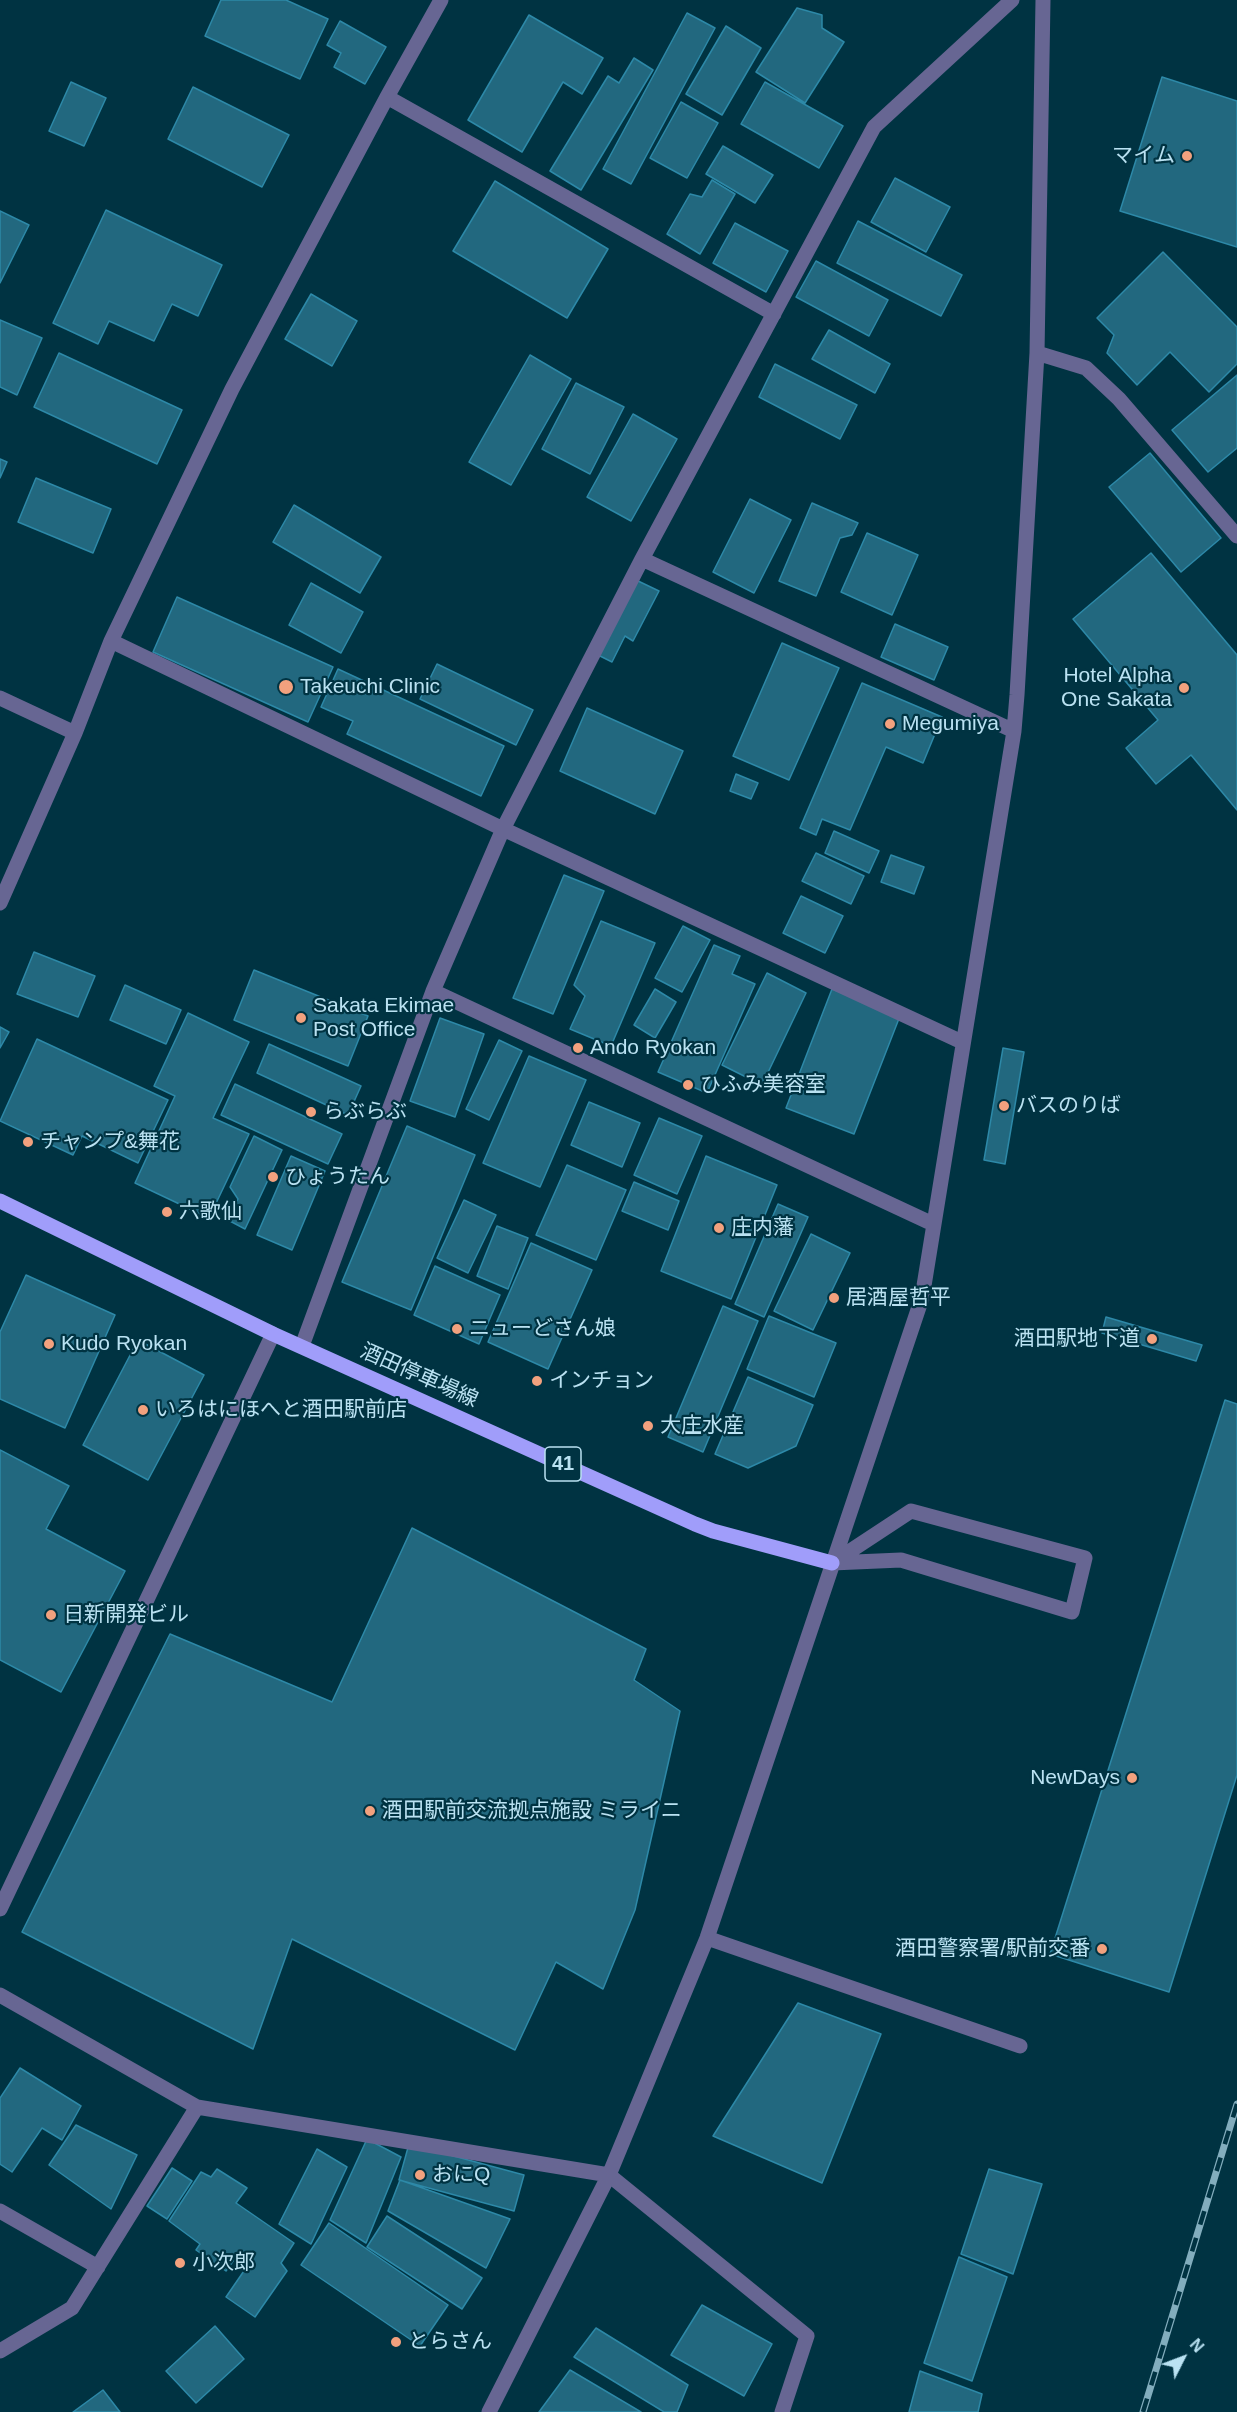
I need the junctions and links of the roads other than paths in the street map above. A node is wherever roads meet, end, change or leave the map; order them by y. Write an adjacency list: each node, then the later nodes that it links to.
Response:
1 (441, 0): 4 (street)
2 (1012, 0): 5 (street)
3 (1043, 0): 6 (street)
4 (387, 97): 5 (street); 9 (street)
5 (774, 314): 8 (street)
6 (1037, 353): 7 (street); 11 (street)
7 (1237, 536)
8 (642, 559): 11 (street); 13 (street)
9 (111, 641): 12 (street); 13 (street)
10 (0, 698): 12 (street)
11 (1014, 731): 16 (street)
12 (75, 733): 14 (street)
13 (503, 829): 15 (street); 16 (street)
14 (0, 903)
15 (433, 991): 18 (street); 20 (street)
16 (963, 1041): 18 (street)
17 (0, 1201): 19 (main road, 酒田停車場線 / 41)
18 (933, 1224): 21 (street)
19 (273, 1334): 20 (main road, 酒田停車場線 / 41); 22 (street)
20 (302, 1346): 21 (main road, 酒田停車場線 / 41)
21 (832, 1563): 21 (street); 23 (street)
22 (0, 1909)
23 (707, 1938): 25 (street); 27 (street)
24 (0, 1995): 26 (street)
25 (1020, 2046)
26 (197, 2107): 27 (street); 29 (street)
27 (609, 2175): 31 (street); 32 (street)
28 (0, 2211): 29 (street)
29 (98, 2267): 30 (street)
30 (0, 2351)
31 (489, 2412)
32 (782, 2412)

